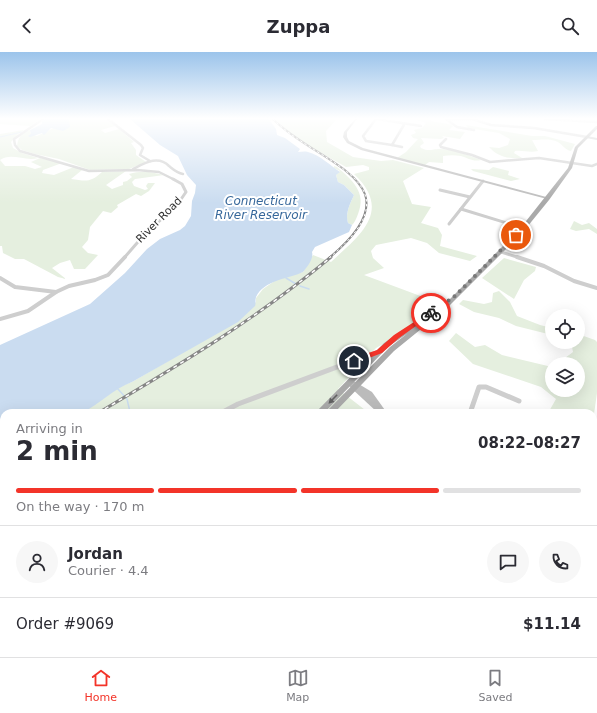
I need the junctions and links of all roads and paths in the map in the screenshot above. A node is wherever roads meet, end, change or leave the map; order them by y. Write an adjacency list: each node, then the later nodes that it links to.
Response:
1 (17, 147): 9 (street, River Road)
2 (142, 147): 6 (street)
3 (359, 147): 11 (street)
4 (441, 147): 7 (street)
5 (577, 147): 7 (main road)
6 (150, 161): 9 (street); 10 (street)
7 (572, 162): 8 (street); 14 (main road)
8 (597, 164)
9 (130, 170): 21 (street, River Road)
10 (182, 174)
11 (483, 181): 13 (street); 14 (street)
12 (440, 190): 13 (street)
13 (470, 197): 15 (street)
14 (548, 198): 17 (main road)
15 (461, 209): 16 (street); 17 (street)
16 (449, 224)
17 (523, 228): 18 (main road)
18 (501, 252): 20 (street); 22 (main road)
19 (0, 278): 21 (street)
20 (597, 288)
21 (56, 292): 23 (street, River Road)
22 (455, 296): 24 (main road); 25 (main road)
23 (0, 319)
24 (379, 351): 25 (main road); 27 (street)
25 (353, 385): 28 (main road, one-way to 28); 29 (main road); 30 (street)
26 (520, 401): 31 (street)
27 (229, 409)
28 (324, 409)
29 (332, 409)
30 (379, 409)
31 (471, 409)

